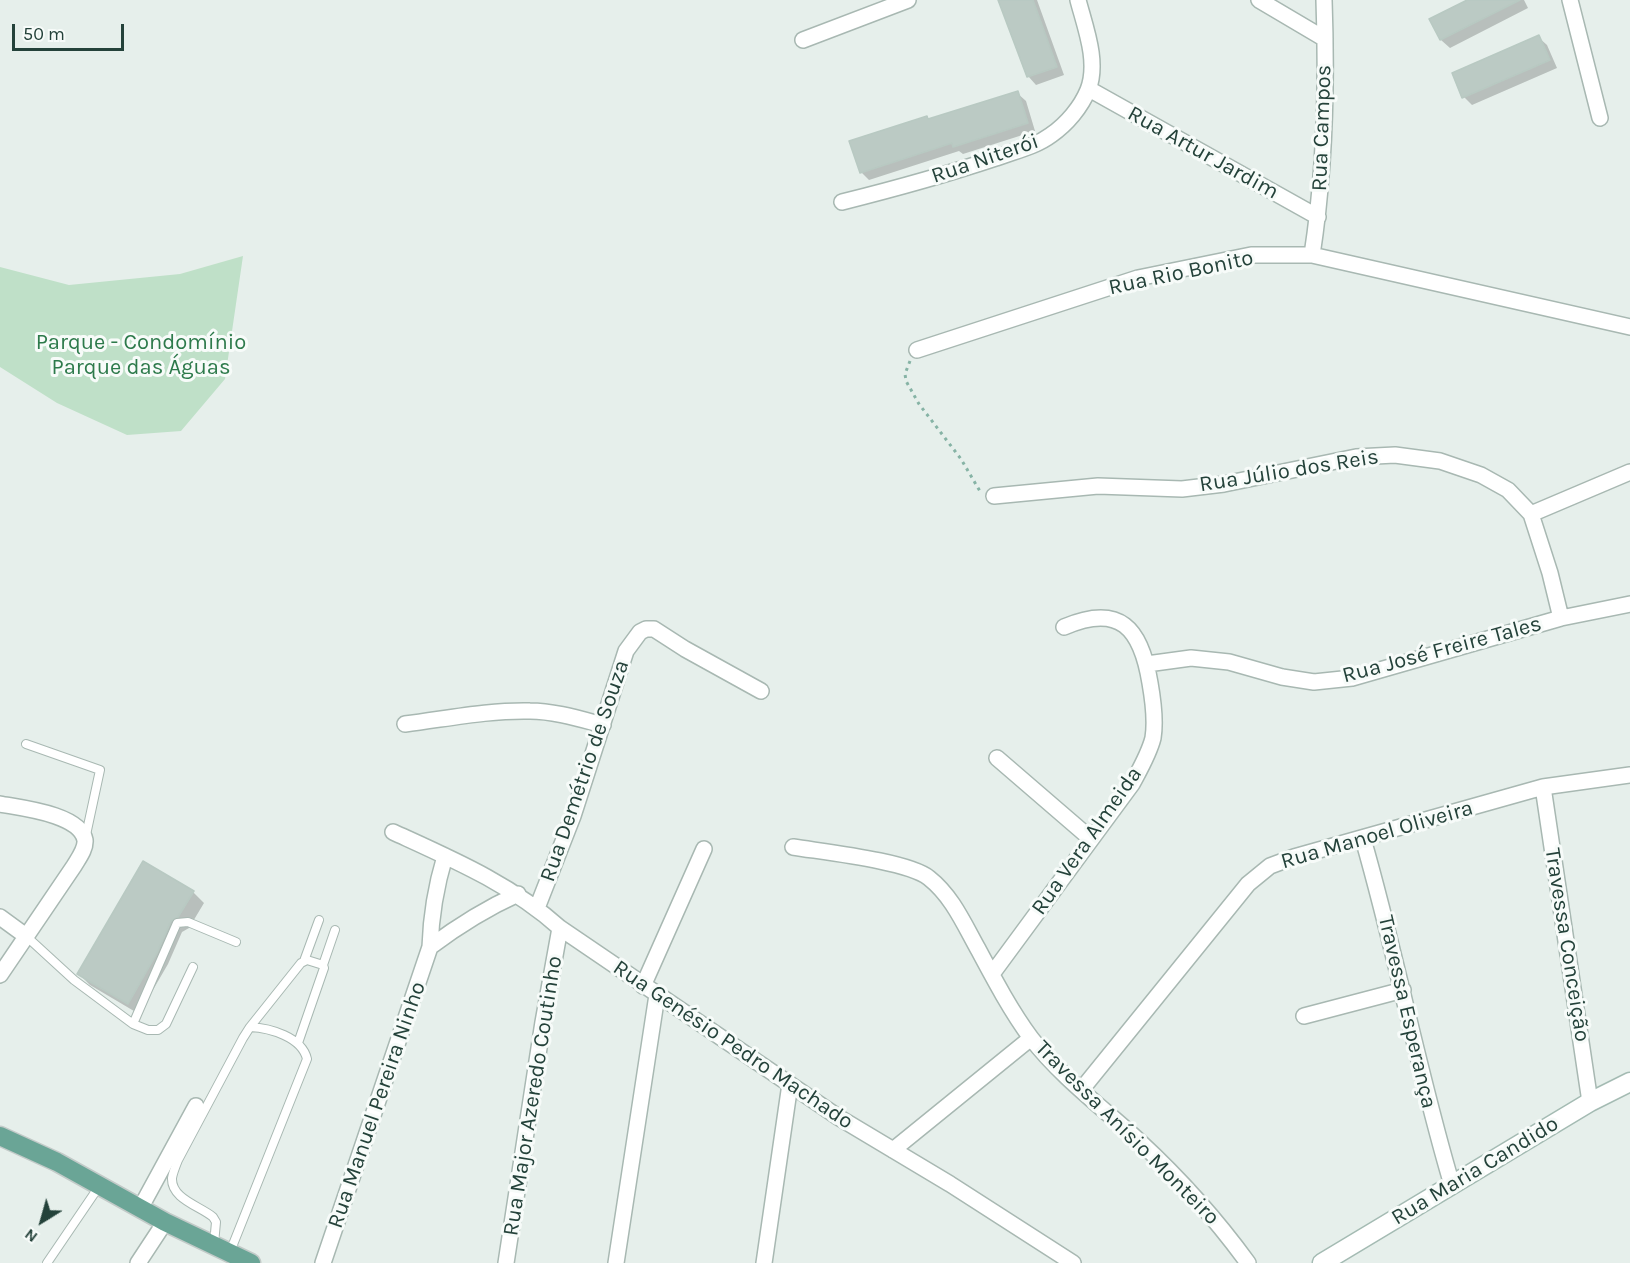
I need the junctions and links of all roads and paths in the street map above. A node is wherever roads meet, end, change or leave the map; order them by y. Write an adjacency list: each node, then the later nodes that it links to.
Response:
1 (908, 0): 7 (street)
2 (1078, 0): 8 (street)
3 (1259, 0): 6 (street)
4 (1324, 0): 6 (street, Rua Campos)
5 (1570, 0): 9 (street)
6 (1325, 39): 11 (street, Rua Campos)
7 (803, 40)
8 (1089, 88): 10 (street, Rua Niterói); 11 (street, Rua Artur Jardim)
9 (1600, 118)
10 (842, 202)
11 (1318, 217): 12 (street, Rua Campos)
12 (1312, 255): 13 (street, Rua Rio Bonito); 14 (street, Rua Rio Bonito)
13 (1630, 327)
14 (917, 350): 16 (path)
15 (1630, 472): 17 (street)
16 (994, 496): 17 (street, Rua Júlio dos Reis)
17 (1532, 514): 19 (street, Rua Júlio dos Reis)
18 (1630, 604): 19 (street, Rua José Freire Tales)
19 (1561, 618): 21 (street, Rua José Freire Tales)
20 (1064, 627): 21 (street, Rua Vera Almeida)
21 (1147, 664): 33 (street, Rua Vera Almeida)
22 (760, 691): 24 (street, Rua Demétrio de Souza)
23 (405, 724): 24 (street)
24 (603, 725): 38 (street, Rua Demétrio de Souza)
25 (26, 744): 32 (lane)
26 (997, 758): 33 (street)
27 (1630, 775): 28 (street, Rua Manoel Oliveira)
28 (1543, 787): 31 (street, Rua Manoel Oliveira); 62 (street, Travessa Conceição)
29 (0, 804): 32 (street)
30 (393, 832): 36 (street, Rua Genésio Pedro Machado)
31 (1363, 839): 52 (street, Travessa Esperança); 61 (street, Rua Manoel Oliveira)
32 (85, 840): 43 (street)
33 (1091, 840): 49 (street, Rua Vera Almeida)
34 (793, 847): 49 (street, Travessa Anísio Monteiro)
35 (704, 849): 51 (street)
36 (445, 856): 37 (street, Rua Genésio Pedro Machado); 45 (street, Rua Manuel Pereira Ninho)
37 (518, 894): 38 (street, Rua Genésio Pedro Machado); 45 (street)
38 (537, 908): 41 (street, Rua Genésio Pedro Machado)
39 (0, 917): 43 (street)
40 (319, 920): 46 (lane)
41 (560, 928): 51 (street, Rua Genésio Pedro Machado); 75 (street, Rua Major Azeredo Coutinho)
42 (335, 930): 47 (lane)
43 (26, 936): 50 (street); 55 (lane)
44 (236, 942): 55 (lane)
45 (430, 947): 74 (street, Rua Manuel Pereira Ninho)
46 (304, 961): 47 (lane); 56 (lane)
47 (322, 965): 58 (lane)
48 (193, 967): 55 (lane)
49 (992, 974): 57 (street, Travessa Anísio Monteiro)
50 (0, 975)
51 (643, 986): 53 (street, Rua Genésio Pedro Machado)
52 (1403, 990): 54 (street); 67 (street, Travessa Esperança)
53 (657, 995): 60 (street, Rua Genésio Pedro Machado); 76 (street)
54 (1304, 1016)
55 (133, 1024)
56 (250, 1027): 58 (lane); 70 (lane)
57 (1031, 1038): 61 (street, Travessa Anísio Monteiro); 65 (street)
58 (298, 1043): 70 (lane)
59 (1630, 1082): 62 (street, Rua Maria Candido)
60 (790, 1084): 65 (street, Rua Genésio Pedro Machado); 77 (street)
61 (1082, 1089): 79 (street, Travessa Anísio Monteiro)
62 (1590, 1102): 67 (street, Rua Maria Candido)
63 (196, 1107): 68 (street)
64 (0, 1136): 66 (main road)
65 (893, 1150): 78 (street, Rua Genésio Pedro Machado)
66 (101, 1185): 68 (main road); 71 (lane)
67 (1452, 1185): 80 (street, Rua Maria Candido)
68 (141, 1207): 69 (main road)
69 (165, 1222): 70 (main road); 72 (street)
70 (222, 1249): 73 (main road)
71 (47, 1263)
72 (138, 1263)
73 (251, 1263)
74 (323, 1263)
75 (506, 1263)
76 (616, 1263)
77 (764, 1263)
78 (1072, 1263)
79 (1248, 1263)
80 (1322, 1263)

